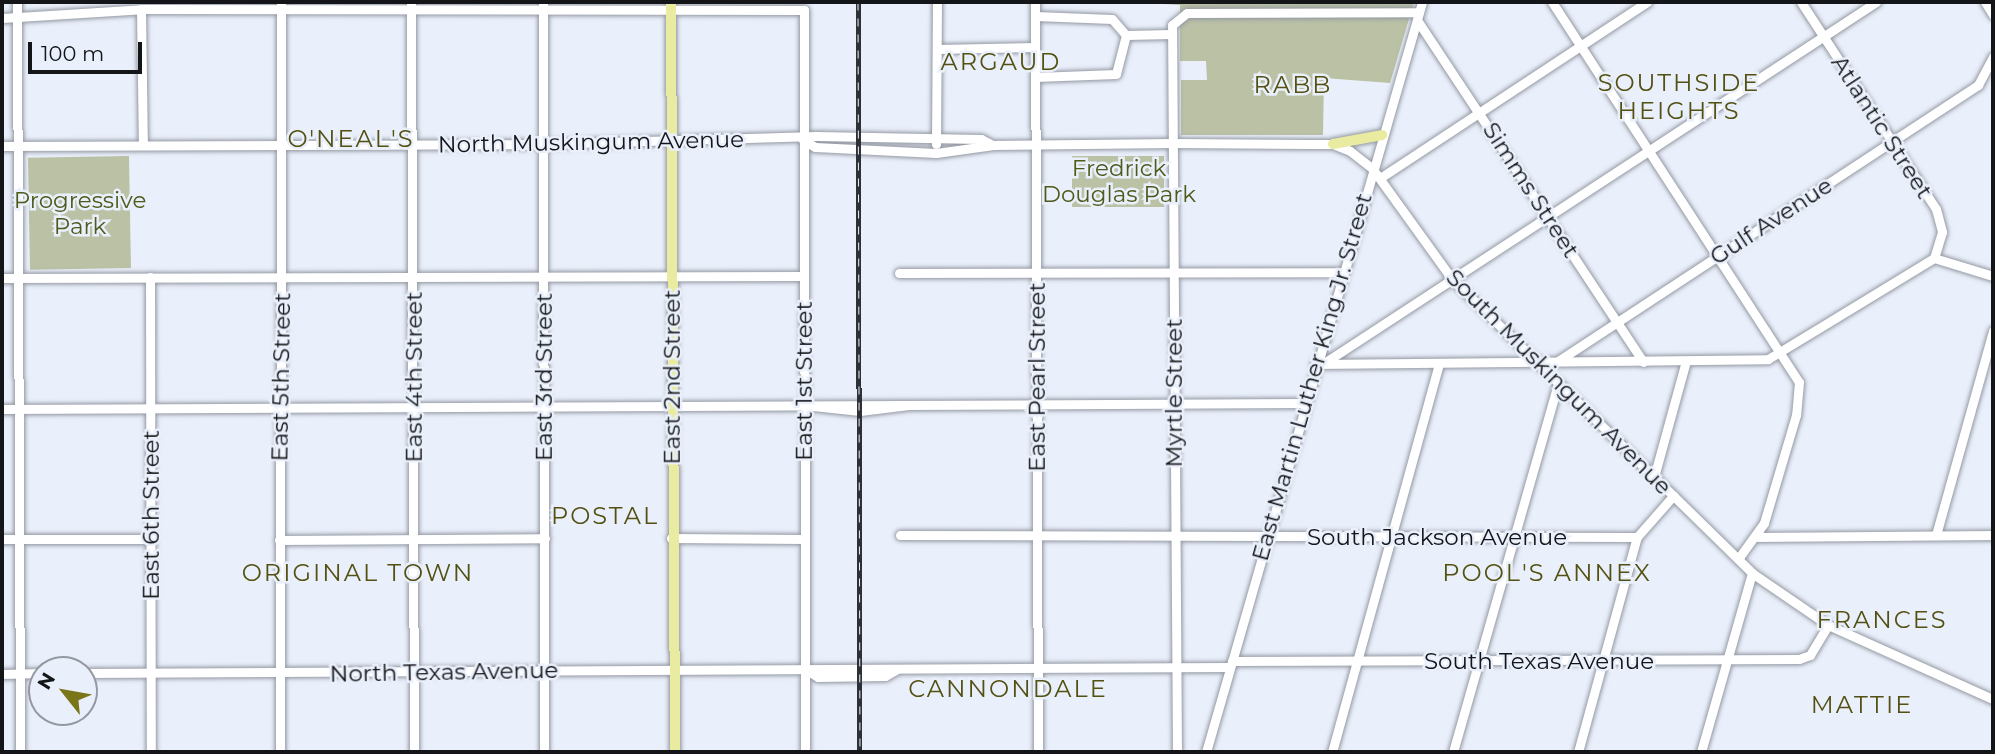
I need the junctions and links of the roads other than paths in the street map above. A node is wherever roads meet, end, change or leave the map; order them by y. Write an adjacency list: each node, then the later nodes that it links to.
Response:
1 (18, 2): 15 (street)
2 (281, 2): 16 (street, East 5th Street)
3 (411, 2): 17 (street, East 4th Street)
4 (543, 2): 18 (street, East 3rd Street)
5 (937, 2): 27 (street)
6 (1035, 2): 20 (street, East Pearl Street)
7 (1552, 2): 25 (street)
8 (1647, 2): 25 (street)
9 (1801, 2): 24 (street, Atlantic Street)
10 (1876, 2): 24 (street)
11 (1985, 2): 19 (street)
12 (146, 5): 15 (street); 16 (street); 41 (street)
13 (671, 8): 18 (street); 32 (street, East 1st Street); 34 (main road, East 2nd Street)
14 (1421, 8): 22 (street); 30 (street, Simms Street); 31 (street, East Martin Luther King Jr. Street)
15 (17, 12): 21 (street); 46 (street)
16 (281, 13): 17 (street); 42 (street, East 5th Street)
17 (411, 13): 18 (street); 43 (street, East 4th Street)
18 (543, 13): 38 (street, East 3rd Street)
19 (1993, 15)
20 (1035, 16): 23 (street); 26 (street, East Pearl Street)
21 (2, 18)
22 (1172, 34): 23 (street); 37 (street, Myrtle Street)
23 (1126, 35): 29 (street)
24 (1823, 36): 36 (street, Atlantic Street); 47 (street)
25 (1581, 45): 30 (street); 47 (street)
26 (1035, 47): 27 (street); 29 (street, East Pearl Street)
27 (937, 49): 33 (street)
28 (1993, 57): 36 (street, Gulf Avenue)
29 (1035, 77): 39 (street, East Pearl Street)
30 (1480, 111): 50 (street); 51 (street, Simms Street)
31 (1382, 135): 40 (main road); 49 (street, East Martin Luther King Jr. Street)
32 (803, 140): 34 (street, North Muskingum Avenue); 35 (street, North Muskingum Avenue); 60 (street, East 1st Street)
33 (936, 140): 35 (street); 44 (street); 48 (street)
34 (672, 141): 38 (street, North Muskingum Avenue); 58 (main road, East 2nd Street)
35 (858, 142): 48 (street)
36 (1892, 142): 52 (street, Gulf Avenue); 53 (street, Atlantic Street)
37 (1173, 143): 39 (street); 40 (street); 54 (street, Myrtle Street)
38 (544, 144): 43 (street, North Muskingum Avenue); 59 (street, East 3rd Street)
39 (1035, 144): 44 (street); 57 (street, East Pearl Street)
40 (1333, 144): 49 (street, South Muskingum Avenue)
41 (143, 145): 42 (street, North Muskingum Avenue); 46 (street, North Muskingum Avenue)
42 (281, 145): 43 (street, North Muskingum Avenue); 64 (street, East 5th Street)
43 (413, 145): 65 (street, East 4th Street)
44 (993, 145): 48 (street)
45 (2, 146): 46 (street, North Muskingum Avenue)
46 (19, 146): 62 (street)
47 (1650, 149): 51 (street); 52 (street)
48 (936, 153)
49 (1372, 168): 50 (street, South Muskingum Avenue); 55 (street, East Martin Luther King Jr. Street)
50 (1380, 178): 67 (street, South Muskingum Avenue)
51 (1548, 216): 67 (street); 68 (street, Simms Street)
52 (1720, 255): 68 (street, Gulf Avenue); 70 (street)
53 (1934, 258): 61 (street); 70 (street)
54 (1173, 272): 55 (street); 57 (street); 78 (street, Myrtle Street)
55 (1341, 272): 76 (street, East Martin Luther King Jr. Street)
56 (900, 273): 57 (street)
57 (1036, 273): 80 (street, East Pearl Street)
58 (672, 275): 59 (street); 60 (street); 82 (main road, East 2nd Street)
59 (544, 276): 65 (street); 84 (street, East 3rd Street)
60 (803, 276): 81 (street, East 1st Street)
61 (1993, 276)
62 (19, 277): 63 (street); 66 (street); 86 (street)
63 (150, 277): 64 (street); 87 (street, East 6th Street)
64 (282, 277): 65 (street); 85 (street, East 5th Street)
65 (413, 277): 83 (street, East 4th Street)
66 (2, 278)
67 (1452, 279): 72 (street, South Muskingum Avenue); 76 (street)
68 (1618, 322): 73 (street, Gulf Avenue); 74 (street, Simms Street)
69 (1993, 331): 93 (street)
70 (1785, 354): 71 (street); 99 (street)
71 (1686, 361): 74 (street); 89 (street)
72 (1536, 362): 73 (street); 75 (street); 77 (street, South Muskingum Avenue)
73 (1557, 362): 74 (street)
74 (1643, 362)
75 (1439, 363): 76 (street); 103 (street)
76 (1319, 364): 79 (street, East Martin Luther King Jr. Street)
77 (1558, 383): 89 (street, South Muskingum Avenue); 97 (street)
78 (1174, 403): 79 (street); 80 (street); 95 (street, Myrtle Street)
79 (1304, 403): 96 (street, East Martin Luther King Jr. Street)
80 (1037, 404): 81 (street); 92 (street, East Pearl Street)
81 (804, 405): 82 (street); 107 (street, East 1st Street)
82 (672, 406): 84 (street); 102 (main road, East 2nd Street)
83 (414, 407): 84 (street); 85 (street); 100 (street, East 4th Street)
84 (544, 407): 101 (street, East 3rd Street)
85 (281, 408): 87 (street); 108 (street, East 5th Street)
86 (20, 409): 87 (street); 88 (street); 105 (street)
87 (150, 409): 106 (street, East 6th Street)
88 (2, 410)
89 (1654, 477): 90 (street, South Muskingum Avenue)
90 (1673, 496): 98 (street); 109 (street, South Muskingum Avenue)
91 (900, 535): 92 (street, South Jackson Avenue)
92 (1037, 535): 95 (street, South Jackson Avenue); 118 (street, East Pearl Street)
93 (1936, 535): 94 (street); 99 (street)
94 (1993, 535)
95 (1174, 536): 96 (street, South Jackson Avenue); 117 (street, Myrtle Street)
96 (1267, 536): 103 (street, South Jackson Avenue); 116 (street, East Martin Luther King Jr. Street)
97 (1511, 537): 98 (street, South Jackson Avenue); 103 (street, South Jackson Avenue); 113 (street)
98 (1637, 537): 114 (street)
99 (1758, 537): 109 (street)
100 (414, 538): 101 (street); 108 (street); 122 (street, East 4th Street)
101 (545, 538): 120 (street, East 3rd Street)
102 (671, 538): 107 (street); 121 (main road, East 2nd Street)
103 (1389, 538): 112 (street)
104 (2, 539): 105 (street)
105 (20, 539): 106 (street); 123 (street)
106 (151, 539): 126 (street, East 6th Street)
107 (804, 539): 119 (street, East 1st Street)
108 (279, 540): 128 (street, East 5th Street)
109 (1738, 559): 110 (street, South Muskingum Avenue)
110 (1752, 573): 111 (street, South Muskingum Avenue); 115 (street)
111 (1828, 625): 115 (street, South Texas Avenue); 129 (street, South Muskingum Avenue)
112 (1355, 661): 113 (street, South Texas Avenue); 116 (street, South Texas Avenue); 140 (street)
113 (1476, 661): 114 (street, South Texas Avenue); 141 (street)
114 (1603, 661): 115 (street, South Texas Avenue); 142 (street)
115 (1727, 661): 143 (street)
116 (1231, 664): 117 (street, South Texas Avenue); 139 (street, East Martin Luther King Jr. Street)
117 (1175, 667): 118 (street, South Texas Avenue); 138 (street, Myrtle Street)
118 (1038, 668): 119 (street, South Texas Avenue); 137 (street, East Pearl Street)
119 (805, 669): 121 (street, North Texas Avenue); 136 (street, East 1st Street)
120 (545, 670): 121 (street, North Texas Avenue); 122 (street, North Texas Avenue); 134 (street, East 3rd Street)
121 (674, 670): 135 (main road, East 2nd Street)
122 (414, 671): 128 (street, North Texas Avenue); 133 (street, East 4th Street)
123 (21, 673): 124 (street); 127 (street); 130 (street)
124 (28, 673)
125 (98, 673): 126 (street, North Texas Avenue)
126 (152, 673): 128 (street, North Texas Avenue); 131 (street, East 6th Street)
127 (2, 674)
128 (280, 674): 132 (street, East 5th Street)
129 (1993, 699)
130 (20, 752)
131 (151, 752)
132 (280, 752)
133 (414, 752)
134 (544, 752)
135 (675, 752)
136 (805, 752)
137 (1038, 752)
138 (1177, 752)
139 (1206, 752)
140 (1332, 752)
141 (1453, 752)
142 (1578, 752)
143 (1701, 752)

